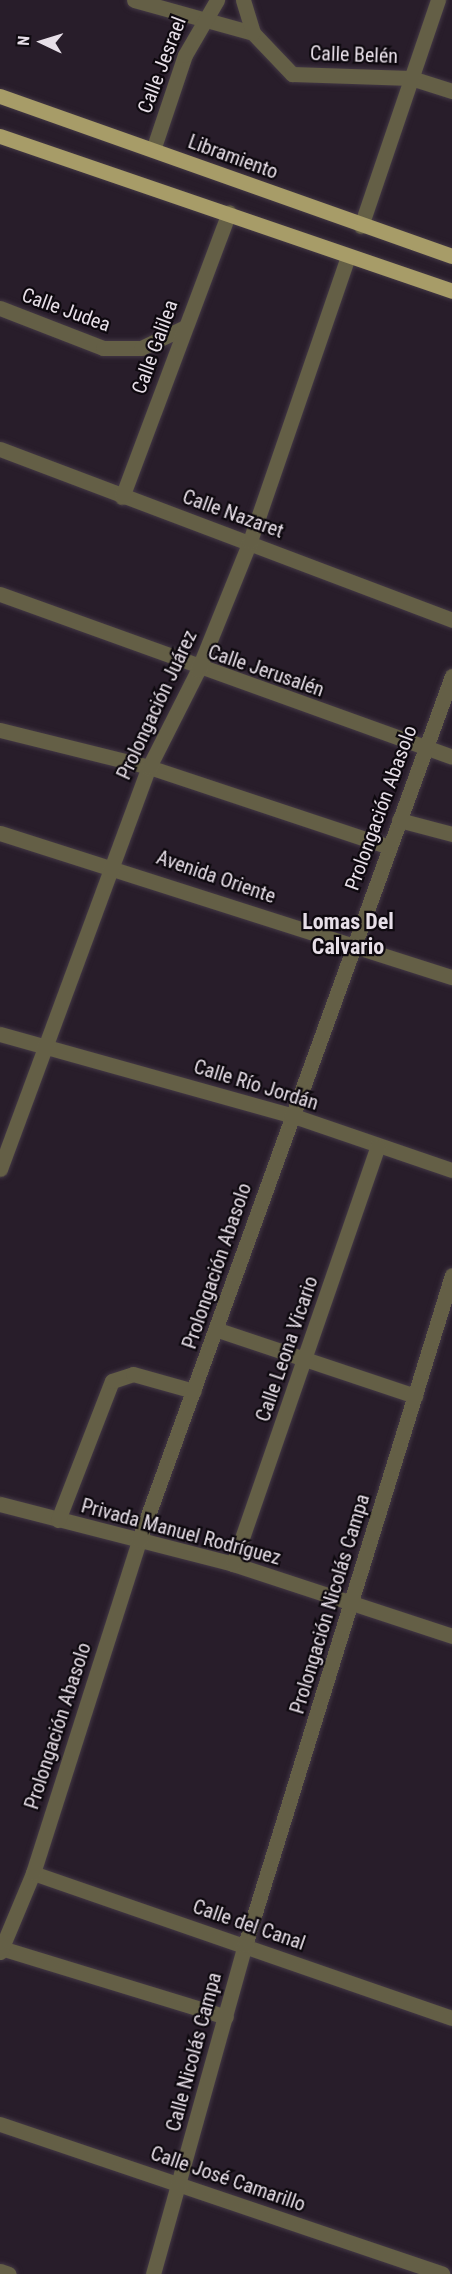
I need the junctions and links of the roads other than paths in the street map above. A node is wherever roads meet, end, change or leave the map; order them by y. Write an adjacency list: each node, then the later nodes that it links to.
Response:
1 (134, 0): 5 (street)
2 (217, 0): 5 (street, Calle Jesrael)
3 (243, 0): 6 (street)
4 (438, 0): 7 (street)
5 (201, 20): 6 (street); 11 (street, Calle Jesrael)
6 (253, 33): 7 (street, Calle Belén)
7 (411, 78): 8 (street, Calle Belén); 13 (street)
8 (452, 91)
9 (0, 96): 11 (main road, Libramiento)
10 (0, 136): 12 (main road)
11 (153, 150): 13 (main road, Libramiento)
12 (229, 212): 15 (main road); 18 (street, Calle Galilea)
13 (361, 226): 14 (main road, Libramiento)
14 (452, 256)
15 (348, 257): 16 (main road); 21 (street, Prolongación Juárez)
16 (452, 291)
17 (0, 308): 18 (street, Calle Judea)
18 (185, 327): 20 (street, Calle Galilea)
19 (0, 449): 20 (street, Calle Nazaret)
20 (122, 497): 21 (street, Calle Nazaret)
21 (250, 541): 23 (street, Calle Nazaret); 24 (street, Prolongación Juárez)
22 (0, 594): 24 (street, Calle Jerusalén)
23 (452, 620)
24 (198, 670): 27 (street, Calle Jerusalén); 29 (street, Prolongación Juárez)
25 (452, 676): 27 (street, Prolongación Abasolo)
26 (0, 730): 29 (street)
27 (424, 748): 28 (street, Calle Jerusalén); 30 (street, Prolongación Abasolo)
28 (452, 757)
29 (148, 767): 33 (street); 34 (street, Prolongación Juárez)
30 (399, 820): 32 (street); 33 (street, Prolongación Abasolo)
31 (0, 833): 34 (street, Avenida Oriente)
32 (452, 834)
33 (390, 847): 35 (street, Prolongación Abasolo)
34 (113, 865): 35 (street, Avenida Oriente); 38 (street, Prolongación Juárez)
35 (352, 946): 36 (street, Avenida Oriente); 39 (street, Prolongación Abasolo)
36 (452, 977)
37 (0, 1034): 38 (street, Calle Río Jordán)
38 (46, 1046): 39 (street, Calle Río Jordán); 41 (street, Prolongación Juárez)
39 (291, 1115): 40 (street, Calle Río Jordán); 44 (street, Prolongación Abasolo)
40 (377, 1147): 42 (street, Calle Río Jordán); 45 (street, Calle Leona Vicario)
41 (0, 1168)
42 (452, 1170)
43 (452, 1275): 47 (street, Prolongación Nicolás Campa)
44 (218, 1330): 45 (street); 46 (street, Prolongación Abasolo)
45 (307, 1360): 47 (street); 51 (street, Calle Leona Vicario)
46 (194, 1391): 49 (street); 50 (street, Prolongación Abasolo)
47 (415, 1396): 52 (street, Prolongación Nicolás Campa)
48 (0, 1504): 49 (street, Privada Manuel Rodríguez)
49 (58, 1520): 50 (street, Privada Manuel Rodríguez)
50 (139, 1540): 51 (street, Privada Manuel Rodríguez); 54 (street, Prolongación Abasolo)
51 (233, 1564): 52 (street, Privada Manuel Rodríguez)
52 (353, 1606): 53 (street, Privada Manuel Rodríguez); 55 (street, Prolongación Nicolás Campa)
53 (452, 1636)
54 (33, 1873): 55 (street, Calle del Canal); 56 (street, Prolongación Abasolo)
55 (245, 1945): 57 (street, Calle Nicolás Campa); 58 (street, Calle del Canal)
56 (1, 1950): 57 (street)
57 (226, 2017): 60 (street, Calle Nicolás Campa)
58 (452, 2018)
59 (0, 2124): 60 (street, Calle José Camarillo)
60 (179, 2185): 63 (street, Calle Nicolás Campa); 64 (street, Calle José Camarillo)
61 (0, 2271): 62 (street)
62 (9, 2274)
63 (153, 2274)
64 (442, 2274)

